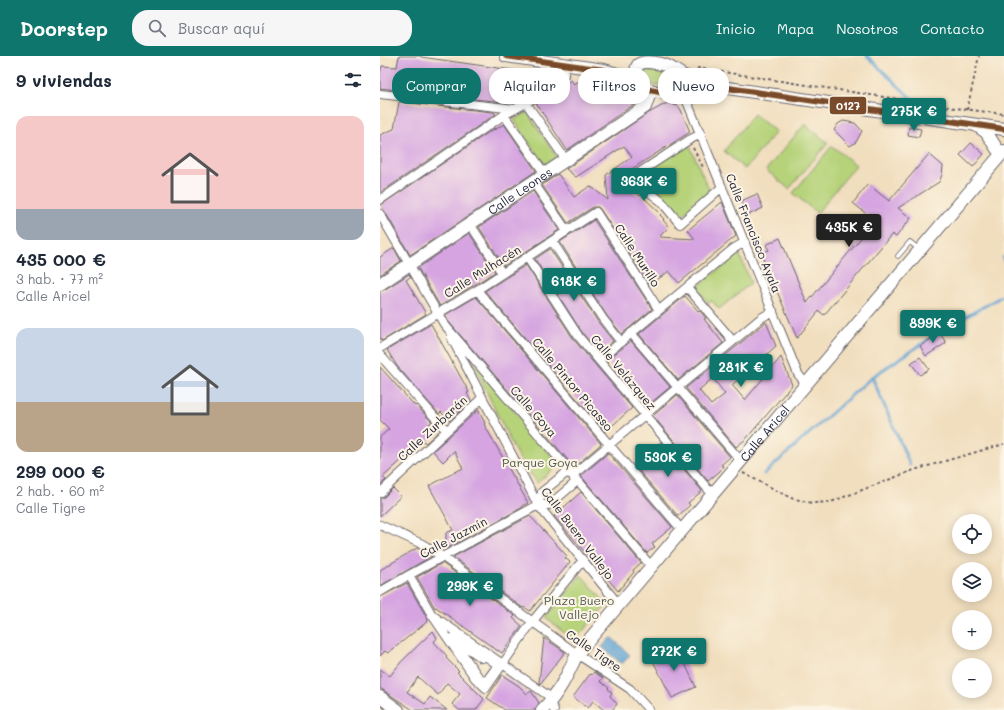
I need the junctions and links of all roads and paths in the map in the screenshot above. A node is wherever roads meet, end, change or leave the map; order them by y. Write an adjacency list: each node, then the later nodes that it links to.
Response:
1 (506, 56): 5 (street)
2 (979, 56): 19 (path)
3 (656, 60): 4 (street); 10 (street)
4 (638, 62): 9 (street)
5 (565, 64): 7 (street); 8 (street)
6 (691, 67): 19 (path)
7 (565, 68)
8 (591, 68)
9 (612, 68)
10 (672, 68)
11 (729, 89): 22 (street)
12 (651, 90): 13 (street); 28 (street, Calle Leones)
13 (658, 91)
14 (380, 94): 18 (street)
15 (524, 104): 18 (street)
16 (527, 104): 28 (street)
17 (688, 104): 25 (street, Calle Francisco Ayala)
18 (515, 109): 21 (street)
19 (967, 109): 20 (path); 22 (path)
20 (1004, 114)
21 (504, 115): 30 (street); 33 (street)
22 (970, 124): 23 (street); 27 (street)
23 (1004, 129)
24 (1004, 132): 27 (street, Calle Aricel)
25 (701, 134): 26 (street); 32 (street, Calle Francisco Ayala)
26 (689, 140): 29 (path); 32 (street)
27 (1000, 150): 40 (street, Calle Aricel)
28 (566, 160): 30 (street, Calle Leones)
29 (704, 170)
30 (545, 174): 31 (street, Calle Leones)
31 (533, 182): 36 (street, Calle Leones); 37 (street)
32 (722, 187): 39 (street, Calle Francisco Ayala)
33 (380, 200)
34 (596, 212): 37 (street, Calle Mulhacén); 48 (street, Calle Murillo)
35 (380, 214): 43 (street, Calle Goya)
36 (470, 224): 43 (street, Calle Leones); 44 (street)
37 (567, 231): 38 (street, Calle Mulhacén)
38 (552, 241): 42 (street, Calle Mulhacén); 54 (street)
39 (744, 242): 46 (street); 49 (street, Calle Francisco Ayala)
40 (920, 250): 41 (lane); 58 (street, Calle Aricel)
41 (898, 256)
42 (527, 257): 44 (street, Calle Mulhacén); 57 (street, Calle Velázquez)
43 (409, 264): 45 (street, Calle Leones); 50 (street, Calle Goya)
44 (502, 273): 47 (street, Calle Mulhacén)
45 (380, 284)
46 (687, 287): 48 (street); 53 (street)
47 (477, 290): 50 (street, Calle Mulhacén); 64 (street, Calle Pintor Picasso)
48 (659, 310): 52 (street)
49 (773, 311): 53 (street); 58 (street, Calle Francisco Ayala)
50 (437, 314): 51 (street, Calle Goya); 55 (street, Calle Mulhacén)
51 (444, 324): 60 (street, Calle Buero Vallejo); 66 (street, Calle Goya)
52 (631, 333): 54 (street); 59 (street)
53 (733, 341): 59 (street)
54 (621, 342): 57 (street)
55 (380, 348)
56 (380, 355): 62 (street)
57 (599, 360): 61 (street, Calle Velázquez)
58 (806, 384): 65 (street, Calle Aricel)
59 (678, 387): 61 (street); 65 (street)
60 (482, 398): 62 (street, Calle Zurbarán); 69 (street, Calle Buero Vallejo)
61 (644, 415): 64 (street); 68 (street, Calle Velázquez)
62 (446, 430): 67 (street, Calle Zurbarán)
63 (1004, 444): 65 (path)
64 (609, 445): 66 (street); 71 (street, Calle Pintor Picasso)
65 (737, 465): 68 (street, Calle Aricel)
66 (573, 475): 69 (street); 69 (street, Calle Jazmín); 74 (street, Calle Goya)
67 (380, 493)
68 (712, 494): 71 (street, Calle Aricel)
69 (538, 504): 72 (street, Calle Jazmín); 73 (street, Calle Buero Vallejo)
70 (380, 525): 72 (street, Calle Tigre)
71 (682, 530): 74 (street, Calle Aricel)
72 (443, 557): 75 (street, Calle Jazmín); 79 (street, Calle Tigre)
73 (583, 560): 77 (street, Calle Buero Vallejo); 79 (street)
74 (651, 566): 77 (street, Calle Aricel)
75 (409, 575): 76 (street, Calle Jazmín); 78 (street)
76 (380, 592)
77 (619, 605): 80 (street, Calle Aricel)
78 (432, 615): 81 (street); 81 (street)
79 (532, 622): 80 (street, Calle Tigre); 81 (street)
80 (576, 654): 83 (street, Calle Aricel); 85 (street, Calle Tigre)
81 (501, 664): 81 (street); 83 (street)
82 (380, 697): 84 (street)
83 (550, 707)
84 (398, 710)
85 (649, 710)

